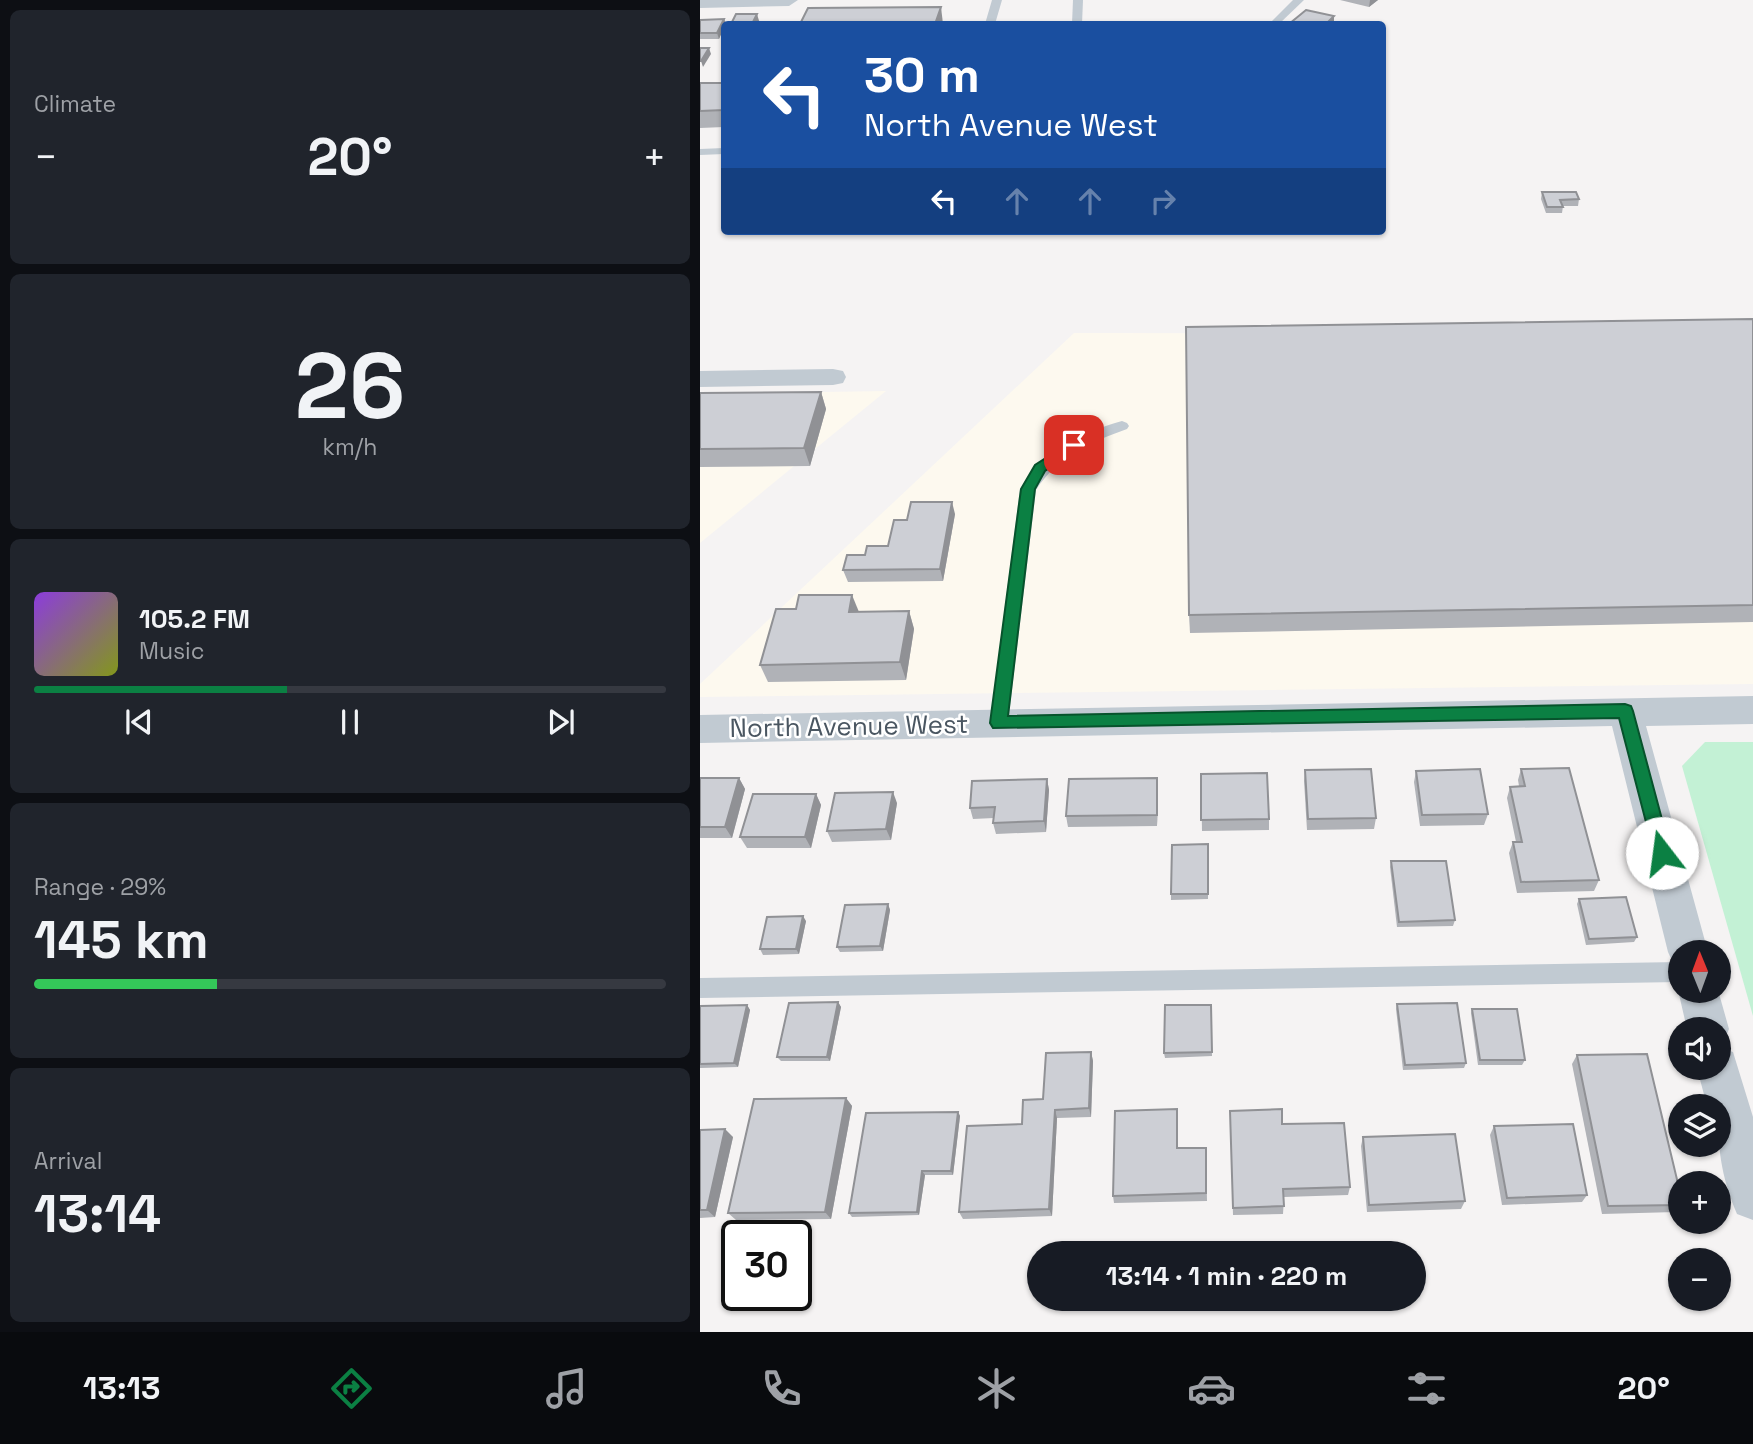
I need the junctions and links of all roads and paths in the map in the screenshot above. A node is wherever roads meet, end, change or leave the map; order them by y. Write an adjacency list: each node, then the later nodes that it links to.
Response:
1 (997, 0): 6 (lane)
2 (1079, 0): 7 (lane)
3 (1299, 0): 8 (lane)
4 (789, 1): 5 (street)
5 (700, 2)
6 (991, 21)
7 (1077, 21)
8 (1277, 21)
9 (721, 151): 10 (lane)
10 (700, 152)
11 (833, 377): 12 (street)
12 (700, 379)
13 (1122, 426): 16 (lane)
14 (1753, 710): 15 (street, North Avenue West)
15 (1625, 711): 16 (street, North Avenue West); 18 (street)
16 (999, 723): 17 (street, North Avenue West)
17 (700, 729)
18 (1685, 940)
19 (1668, 972): 20 (lane)
20 (700, 988)
21 (1721, 1080): 22 (street)
22 (1753, 1198)

